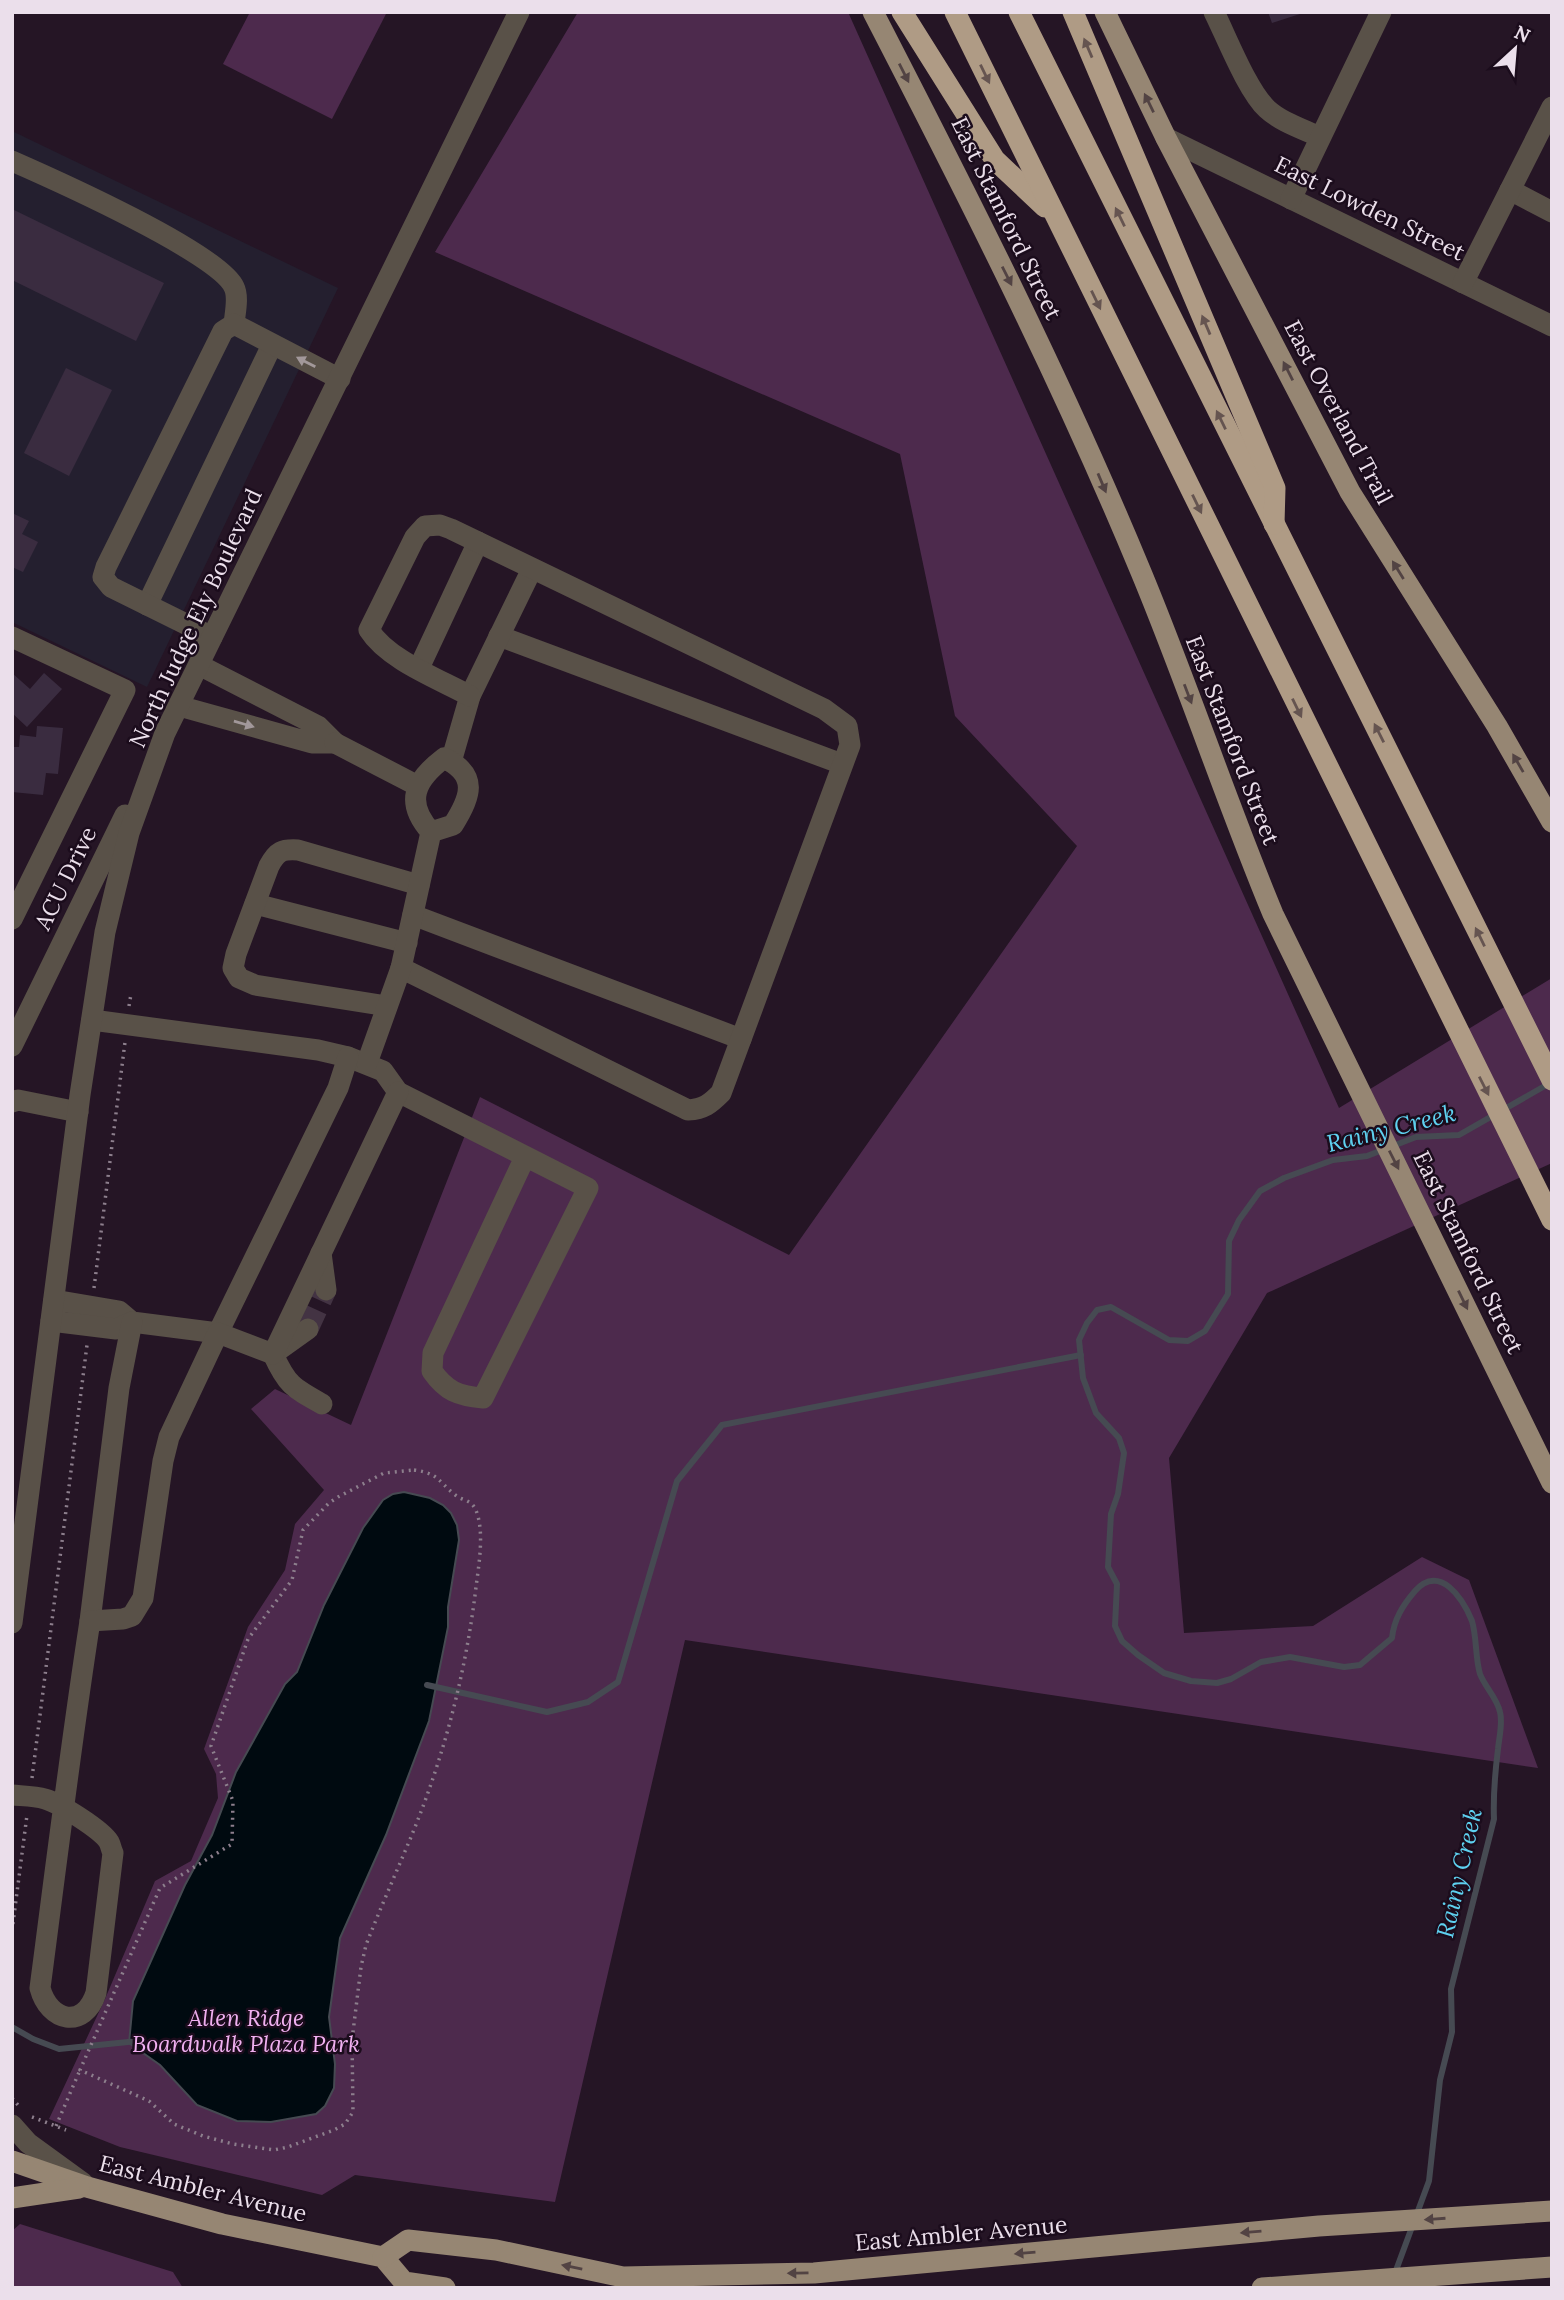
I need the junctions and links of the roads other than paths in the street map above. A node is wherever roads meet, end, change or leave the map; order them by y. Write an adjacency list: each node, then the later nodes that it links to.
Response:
1 (519, 12): 22 (street, North Judge Ely Boulevard)
2 (873, 12): 66 (main road, East Stamford Street, one-way to 66)
3 (902, 12): 17 (highway)
4 (955, 12): 17 (highway, one-way to 17)
5 (1019, 12): 23 (highway, one-way to 5)
6 (1073, 12): 23 (highway, one-way to 6)
7 (1105, 12): 12 (main road, East Overland Trail, one-way to 7)
8 (1214, 12): 11 (street)
9 (1381, 12): 11 (street)
10 (1552, 107): 14 (street)
11 (1320, 137): 15 (street)
12 (1166, 138): 15 (street, East Lowden Street); 39 (main road, East Overland Trail, one-way to 12)
13 (12, 161): 19 (street)
14 (1510, 190): 16 (street); 18 (street)
15 (1291, 199): 18 (street, East Lowden Street)
16 (1552, 212)
17 (1055, 217): 57 (highway, one-way to 57)
18 (1464, 283): 20 (street, East Lowden Street)
19 (234, 324): 21 (street); 26 (street)
20 (1552, 326)
21 (272, 345): 22 (street, one-way to 21); 26 (street)
22 (340, 379): 29 (street, North Judge Ely Boulevard)
23 (1274, 526): 52 (highway, one-way to 23)
24 (478, 542): 25 (street); 31 (street); 31 (street)
25 (532, 569): 27 (street); 37 (street)
26 (147, 605): 29 (street)
27 (499, 636): 32 (street); 37 (street)
28 (12, 637): 44 (street)
29 (212, 637): 30 (street, North Judge Ely Boulevard)
30 (199, 665): 33 (street, North Judge Ely Boulevard); 35 (street)
31 (419, 668): 32 (street)
32 (470, 696): 36 (street)
33 (179, 706): 34 (street, North Judge Ely Boulevard); 35 (street, one-way to 35)
34 (165, 733): 48 (street, North Judge Ely Boulevard); 50 (street, ACU Drive)
35 (335, 743): 38 (street)
36 (452, 762): 38 (street); 40 (street)
37 (842, 764): 49 (street)
38 (418, 786): 40 (street)
39 (1552, 822)
40 (431, 832): 41 (street)
41 (419, 885): 42 (street); 43 (street)
42 (255, 904): 45 (street); 47 (street)
43 (413, 915): 45 (street); 49 (street)
44 (12, 919)
45 (407, 943): 46 (street)
46 (401, 968): 47 (street); 49 (street)
47 (387, 1006): 51 (street)
48 (92, 1020): 51 (street); 55 (street, North Judge Ely Boulevard)
49 (741, 1039)
50 (12, 1046)
51 (358, 1060): 53 (street); 63 (street)
52 (1552, 1080)
53 (398, 1092): 56 (street); 58 (street)
54 (12, 1102): 55 (street)
55 (78, 1112): 60 (street, North Judge Ely Boulevard)
56 (525, 1157): 56 (street)
57 (1552, 1220)
58 (321, 1253): 59 (street); 64 (street)
59 (326, 1290)
60 (52, 1310): 61 (street); 68 (street, North Judge Ely Boulevard)
61 (132, 1322): 63 (street); 67 (street)
62 (308, 1329): 64 (street)
63 (218, 1333): 64 (street); 67 (street)
64 (273, 1354): 65 (street)
65 (322, 1404)
66 (1552, 1483)
67 (90, 1621): 70 (street)
68 (12, 1623)
69 (12, 1795): 70 (street)
70 (64, 1808): 70 (street)
71 (12, 2125): 73 (street)
72 (12, 2161): 73 (main road, East Ambler Avenue)
73 (87, 2187): 74 (main road); 76 (main road, East Ambler Avenue)
74 (12, 2198)
75 (1552, 2211): 76 (main road, East Ambler Avenue, one-way to 76)
76 (383, 2257): 78 (main road)
77 (1552, 2267): 79 (main road)
78 (445, 2288)
79 (1262, 2288)

